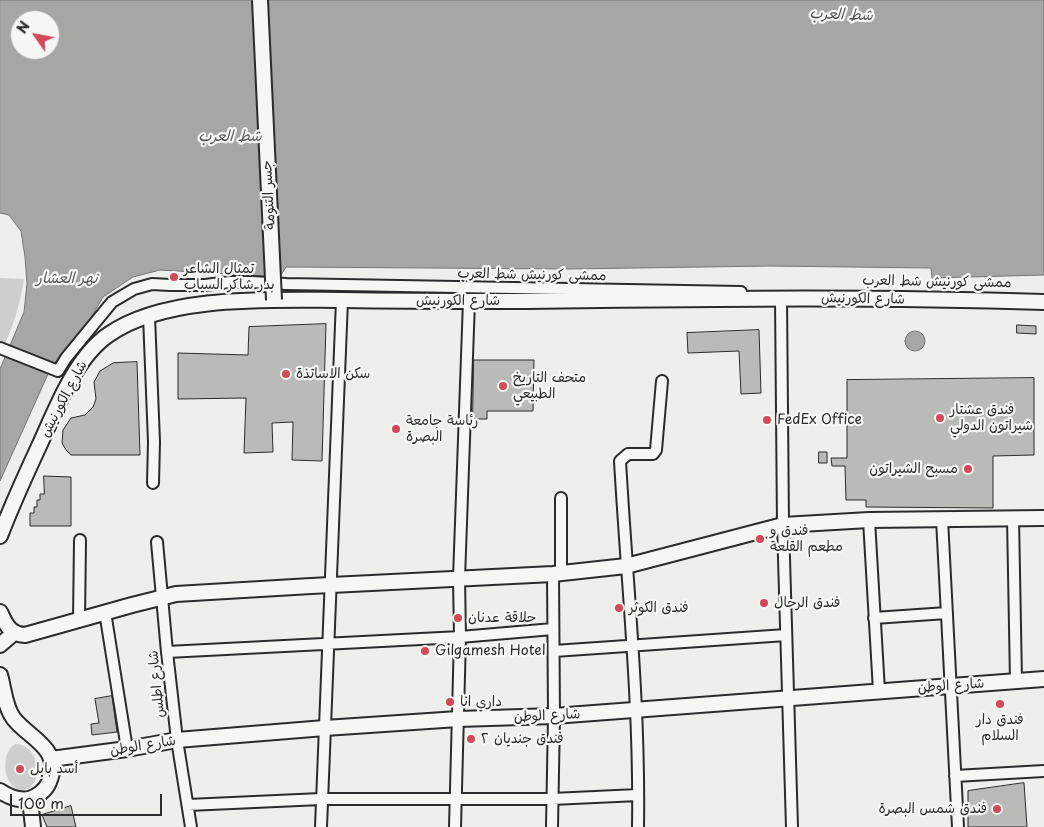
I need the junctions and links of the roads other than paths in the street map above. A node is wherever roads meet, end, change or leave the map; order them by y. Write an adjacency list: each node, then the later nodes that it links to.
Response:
1 (260, 0): 4 (main road, جسر التنومة, bridge)
2 (781, 298): 6 (main road, شارع الكورنيش); 7 (main road, شارع الكورنيش); 17 (street)
3 (1044, 298): 9 (street, ممشى كورنيش شط العرب)
4 (274, 300): 5 (main road, شارع الكورنيش); 8 (main road, شارع الكورنيش)
5 (342, 300): 6 (main road, شارع الكورنيش); 24 (street)
6 (469, 301): 23 (street)
7 (1044, 302)
8 (149, 316): 11 (street); 18 (main road, شارع الكورنيش)
9 (0, 348)
10 (662, 381): 21 (street)
11 (153, 483)
12 (561, 498): 22 (street)
13 (1013, 518): 14 (main road); 15 (main road); 42 (street)
14 (1044, 518)
15 (942, 519): 16 (main road); 28 (street)
16 (868, 520): 17 (main road); 29 (street)
17 (783, 525): 21 (main road); 33 (street)
18 (0, 536)
19 (80, 540): 30 (street)
20 (157, 542): 25 (street, شارع اطلس)
21 (626, 566): 22 (main road); 36 (street)
22 (557, 573): 23 (main road); 31 (street)
23 (460, 578): 24 (main road); 34 (street)
24 (331, 584): 25 (main road); 35 (street)
25 (162, 598): 27 (main road); 39 (street, شارع اطلس)
26 (0, 612): 32 (main road)
27 (105, 612): 30 (main road); 51 (street)
28 (947, 613): 29 (street); 43 (street)
29 (874, 618): 44 (street)
30 (79, 620): 32 (main road)
31 (553, 629): 34 (street); 38 (street)
32 (14, 633): 37 (main road)
33 (786, 635): 36 (street); 45 (street)
34 (460, 637): 35 (street); 48 (street)
35 (330, 642): 39 (street); 49 (street)
36 (632, 644): 38 (street); 46 (street)
37 (0, 645)
38 (554, 651): 47 (street)
39 (167, 652): 50 (street, شارع اطلس)
40 (0, 675): 52 (main road)
41 (1044, 679): 42 (main road, شارع الوطن)
42 (1016, 681): 43 (main road, شارع الوطن)
43 (950, 686): 44 (main road, شارع الوطن); 54 (street)
44 (879, 691): 45 (main road, شارع الوطن)
45 (789, 698): 46 (main road, شارع الوطن); 68 (street)
46 (636, 710): 47 (main road, شارع الوطن); 56 (street)
47 (554, 716): 48 (main road, شارع الوطن); 60 (street)
48 (458, 719): 49 (main road, شارع الوطن); 57 (street)
49 (325, 728): 50 (main road, شارع الوطن); 59 (street)
50 (177, 740): 51 (main road, شارع الوطن); 61 (street, شارع اطلس)
51 (127, 749): 52 (main road, شارع الوطن)
52 (51, 759): 58 (main road)
53 (1044, 771): 54 (street)
54 (955, 776): 69 (street)
55 (0, 791): 58 (main road)
56 (638, 795): 60 (street); 67 (street)
57 (456, 798): 59 (street); 60 (street); 65 (street)
58 (30, 799): 62 (main road)
59 (321, 799): 61 (street); 64 (street)
60 (552, 799): 66 (street)
61 (188, 805): 63 (street, شارع اطلس)
62 (33, 827)
63 (191, 827)
64 (321, 827)
65 (455, 827)
66 (552, 827)
67 (638, 827)
68 (792, 827)
69 (958, 827)

